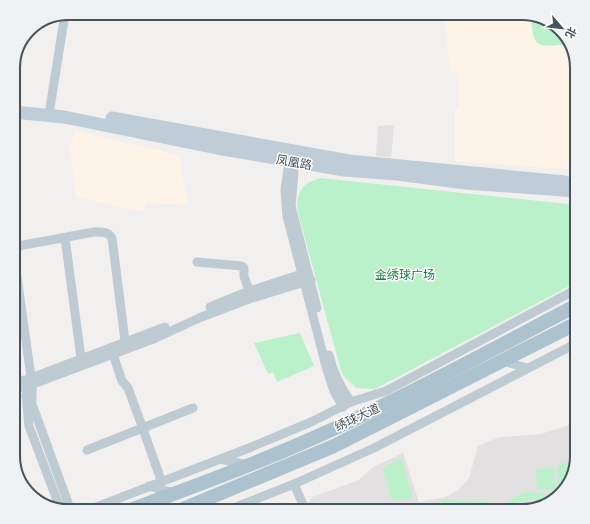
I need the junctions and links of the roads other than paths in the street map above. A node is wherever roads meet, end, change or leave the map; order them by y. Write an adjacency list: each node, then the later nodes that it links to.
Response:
1 (64, 20): 3 (street)
2 (20, 106): 3 (main road, 凤凰路)
3 (50, 108): 5 (main road, 凤凰路)
4 (20, 113): 5 (main road, 凤凰路)
5 (293, 157): 6 (main road, 凤凰路); 7 (main road, 凤凰路); 11 (street)
6 (570, 182)
7 (570, 190)
8 (65, 238): 9 (street); 18 (street); 21 (street)
9 (20, 246)
10 (197, 262): 12 (street)
11 (306, 277): 12 (street); 20 (street); 27 (street)
12 (249, 291): 18 (street)
13 (570, 293): 27 (street)
14 (570, 309): 32 (main road, 绣球大道)
15 (20, 310): 25 (street)
16 (570, 327): 22 (main road, 绣球大道)
17 (20, 342): 25 (street)
18 (125, 342): 21 (street)
19 (570, 346): 23 (street)
20 (113, 354): 25 (street); 29 (street)
21 (81, 358): 25 (street)
22 (504, 361): 23 (street); 41 (main road, 绣球大道)
23 (527, 368): 34 (street)
24 (20, 381): 25 (street)
25 (28, 382): 26 (street); 37 (street); 38 (street)
26 (20, 385)
27 (347, 405): 31 (street)
28 (194, 408): 29 (street)
29 (144, 429): 30 (street); 33 (street)
30 (86, 450)
31 (220, 459): 32 (street); 33 (street)
32 (248, 465): 36 (main road, 绣球大道)
33 (161, 480): 35 (street)
34 (294, 484): 42 (street); 43 (street)
35 (149, 486): 36 (street); 39 (street)
36 (174, 493): 40 (main road, 绣球大道)
37 (58, 503)
38 (68, 504)
39 (104, 504)
40 (146, 504)
41 (195, 504)
42 (244, 504)
43 (303, 504)

